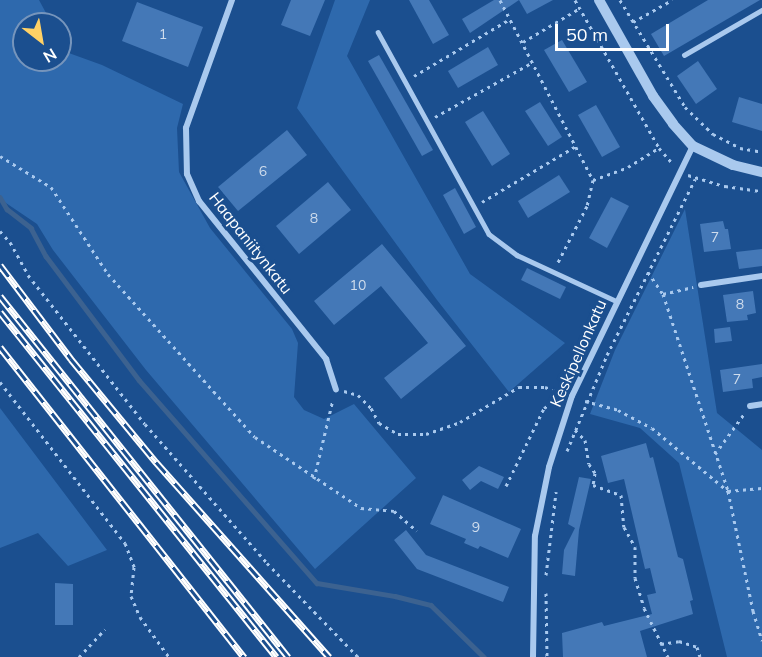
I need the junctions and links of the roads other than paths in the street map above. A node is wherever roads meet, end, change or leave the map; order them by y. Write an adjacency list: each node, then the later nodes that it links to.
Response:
1 (232, 0): 11 (street, Haapaniitynkatu)
2 (600, 0): 6 (street)
3 (762, 10): 5 (lane)
4 (378, 32): 10 (lane)
5 (684, 55)
6 (693, 146): 7 (street); 10 (street, Keskipellonkatu)
7 (762, 172)
8 (762, 276): 9 (street)
9 (701, 285)
10 (616, 301): 14 (street, Keskipellonkatu)
11 (336, 389)
12 (762, 404): 13 (street)
13 (750, 406)
14 (533, 657)

